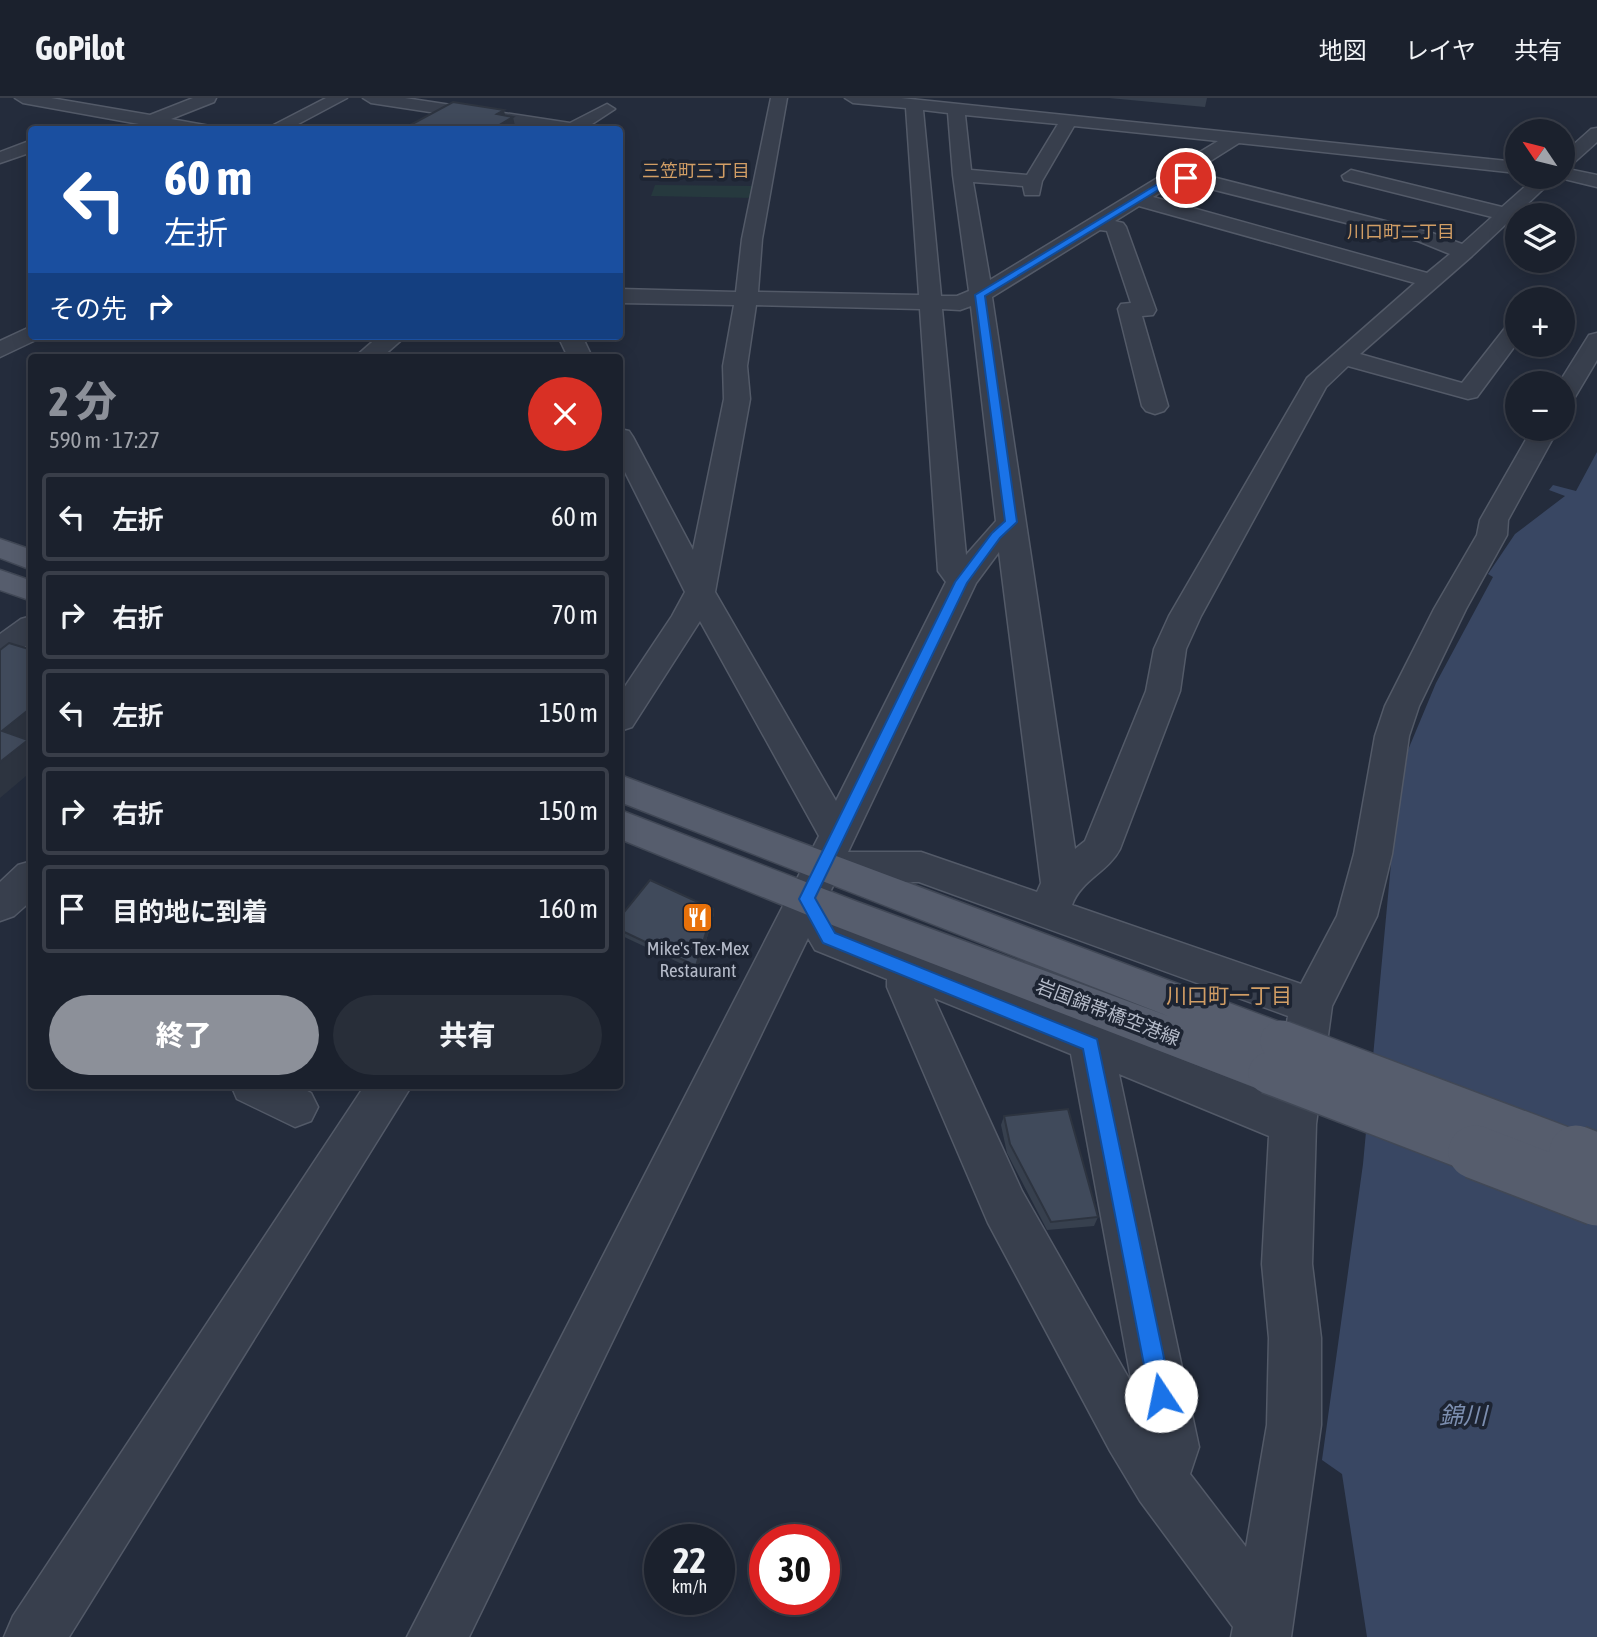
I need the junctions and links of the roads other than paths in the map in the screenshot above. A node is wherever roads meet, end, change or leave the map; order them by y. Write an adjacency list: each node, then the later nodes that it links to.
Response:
1 (23, 98): 8 (street)
2 (208, 98): 16 (street)
3 (339, 98): 22 (street)
4 (371, 98): 11 (street)
5 (471, 98): 11 (street)
6 (779, 98): 49 (street)
7 (853, 98): 12 (street)
8 (49, 100): 14 (street); 15 (street)
9 (142, 102): 14 (street)
10 (610, 104): 24 (street); 25 (street)
11 (445, 105): 17 (street); 23 (street)
12 (914, 105): 13 (street); 50 (street)
13 (958, 109): 18 (street); 33 (street)
14 (112, 113): 16 (street); 19 (street)
15 (11, 115)
16 (150, 122): 20 (street); 21 (street)
17 (417, 122)
18 (1068, 122): 27 (street); 33 (street)
19 (81, 125)
20 (141, 126)
21 (177, 126)
22 (280, 126)
23 (555, 126)
24 (576, 126)
25 (602, 126)
26 (1597, 133): 29 (street)
27 (1234, 139): 31 (street); 32 (street)
28 (28, 147): 30 (street)
29 (1575, 152)
30 (0, 158)
31 (1505, 166)
32 (1177, 175): 39 (street); 45 (street)
33 (962, 176): 47 (street)
34 (1351, 176): 41 (street)
35 (1575, 176): 37 (street)
36 (1260, 178): 44 (street)
37 (1597, 181)
38 (1534, 189): 40 (street)
39 (1137, 199): 43 (street); 46 (street)
40 (1518, 203)
41 (1505, 214)
42 (1505, 215): 44 (street)
43 (1097, 223): 47 (street); 61 (street)
44 (1482, 236): 45 (street)
45 (1465, 252): 46 (street)
46 (1430, 280): 59 (street)
47 (980, 295): 50 (street); 64 (street)
48 (623, 296): 49 (street)
49 (746, 298): 50 (street); 70 (street)
50 (930, 302): 68 (street)
51 (28, 320): 52 (street)
52 (0, 335)
53 (28, 335): 57 (street)
54 (389, 340): 58 (street)
55 (1597, 340): 60 (street)
56 (1505, 343): 59 (street)
57 (0, 350)
58 (371, 354)
59 (1343, 357): 80 (street)
60 (1575, 377)
61 (1155, 406)
62 (1538, 441): 83 (street)
63 (623, 443): 70 (street)
64 (1011, 522): 68 (street); 80 (street)
65 (0, 548): 66 (main road)
66 (28, 559)
67 (0, 579): 69 (main road)
68 (961, 582): 78 (street)
69 (28, 590)
70 (700, 592): 75 (street); 78 (street)
71 (28, 611): 72 (street)
72 (0, 628)
73 (28, 629): 74 (street)
74 (0, 649)
75 (623, 714)
76 (623, 789): 78 (main road, 岩国錦帯橋空港線)
77 (623, 825): 78 (main road, 岩国錦帯橋空港線)
78 (822, 867): 80 (street); 82 (street); 85 (main road, 岩国錦帯橋空港線); 95 (street)
79 (28, 880): 81 (street)
80 (1055, 899): 83 (street)
81 (0, 905)
82 (907, 970): 84 (street); 92 (street)
83 (1311, 1006): 89 (street)
84 (1091, 1045): 89 (street); 92 (street)
85 (1275, 1057): 90 (main road, 岩国錦帯橋空港線, bridge); 91 (main road, 岩国錦帯橋空港線, bridge)
86 (261, 1089): 88 (street)
87 (387, 1089): 94 (street)
88 (295, 1107)
89 (1293, 1124): 93 (street)
90 (1597, 1160)
91 (1597, 1199)
92 (1160, 1481): 93 (street)
93 (1262, 1628)
94 (34, 1637)
95 (437, 1637)

